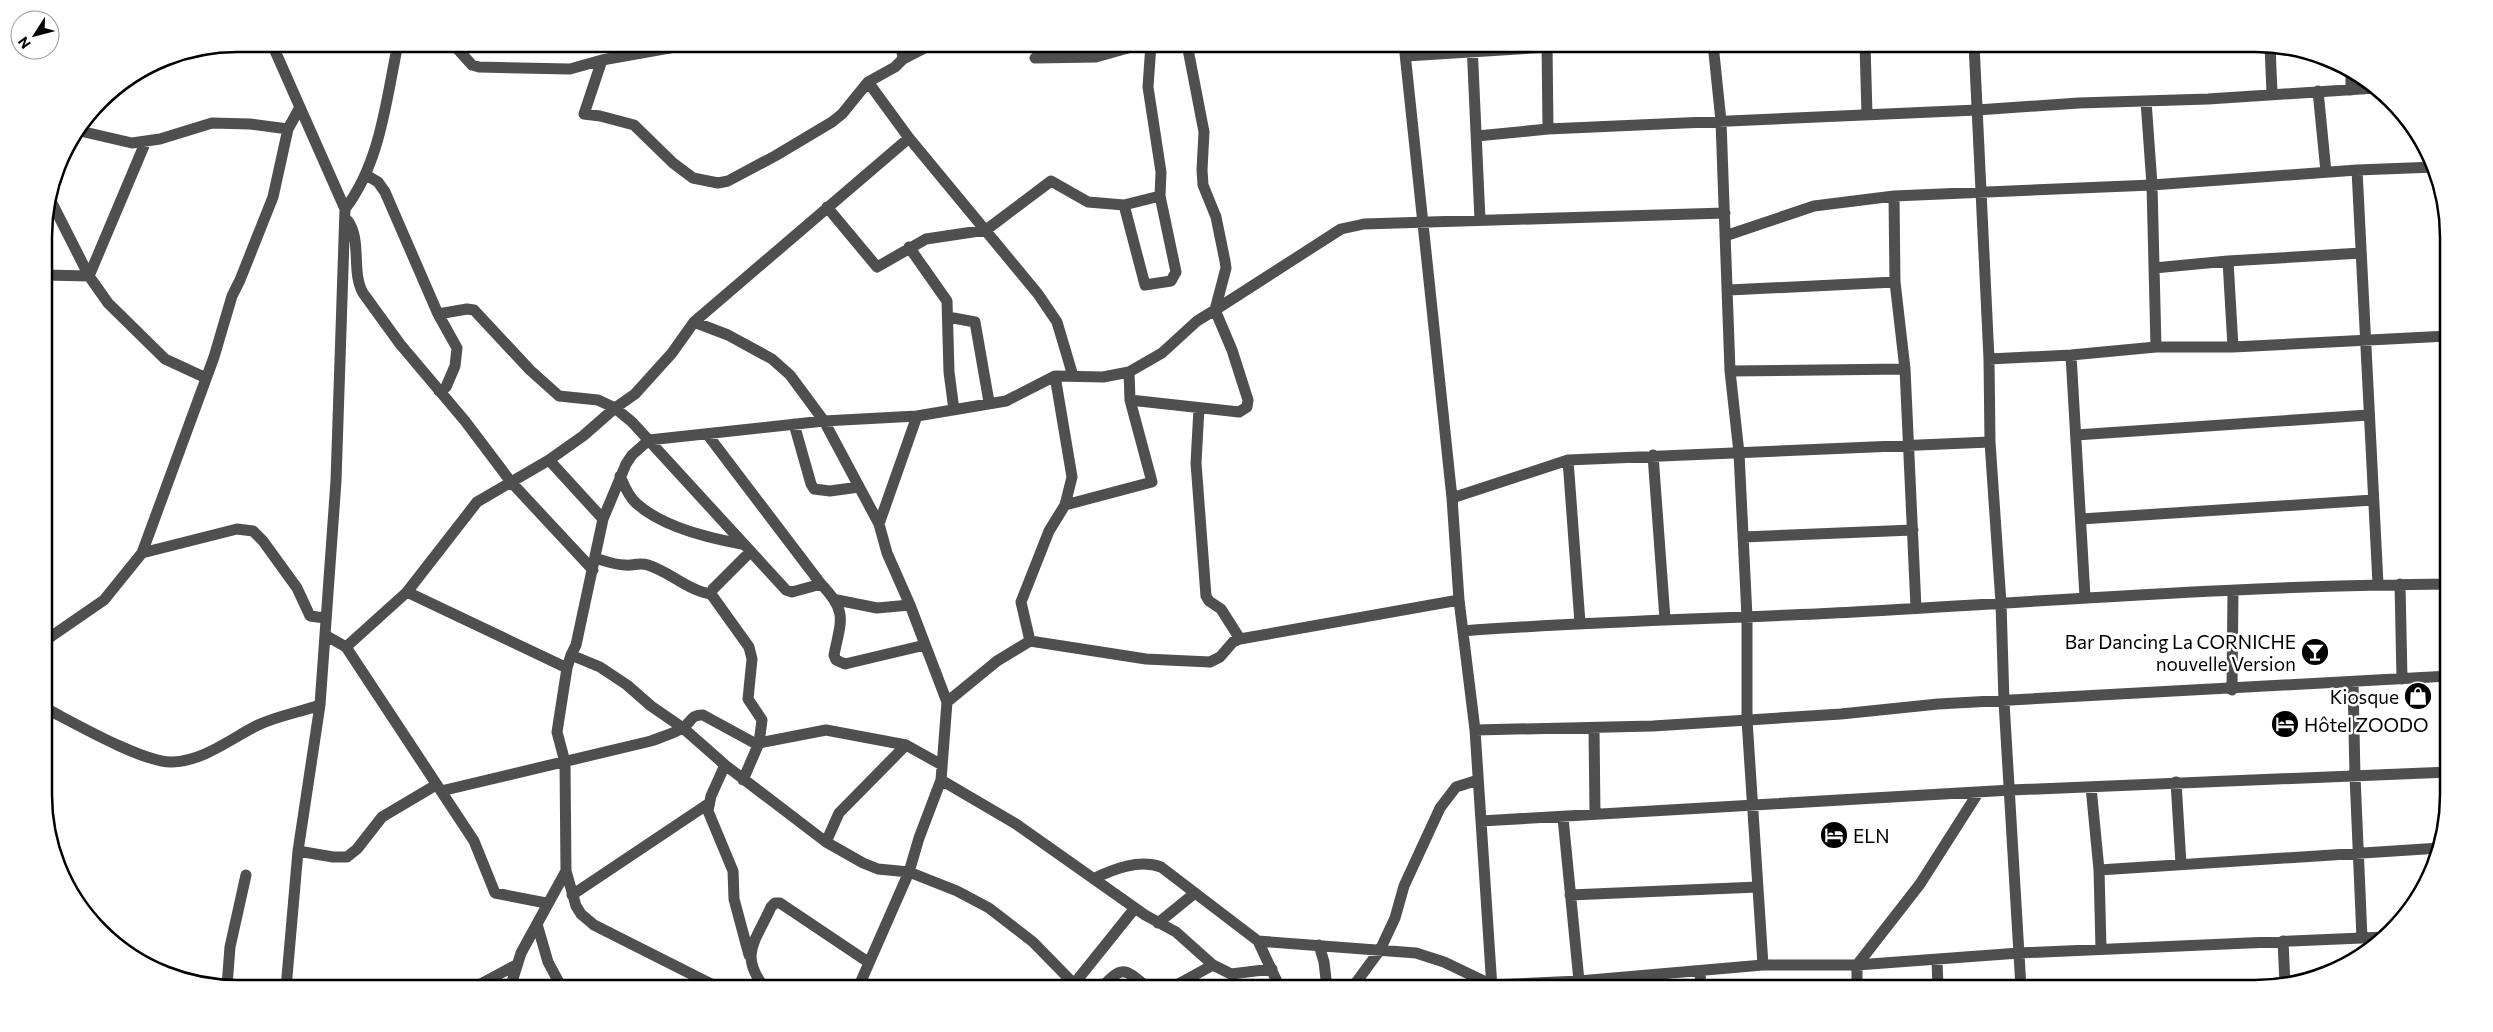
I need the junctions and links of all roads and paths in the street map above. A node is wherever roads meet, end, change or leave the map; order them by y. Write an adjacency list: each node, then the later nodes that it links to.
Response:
1 (276, 52): 27 (street)
2 (396, 52): 40 (street)
3 (460, 52): 19 (street)
4 (647, 52): 19 (street)
5 (902, 52): 18 (street)
6 (917, 52): 18 (street)
7 (1114, 52): 17 (street)
8 (1150, 52): 43 (street)
9 (1189, 52): 62 (street)
10 (1405, 52): 51 (street)
11 (1472, 52): 34 (street)
12 (1547, 52): 32 (street)
13 (1715, 52): 30 (street)
14 (1865, 52): 29 (street)
15 (1974, 52): 28 (street)
16 (2270, 53): 25 (street)
17 (1035, 58)
18 (903, 59): 21 (street)
19 (602, 60): 21 (street)
20 (2351, 79): 23 (street)
21 (868, 82): 35 (street)
22 (2365, 89): 23 (street)
23 (2351, 90): 24 (street)
24 (2318, 91): 25 (street); 39 (street)
25 (2272, 93): 26 (street)
26 (2146, 101): 28 (street); 41 (street)
27 (300, 107): 31 (street); 48 (street)
28 (1977, 110): 29 (street); 42 (street)
29 (1868, 115): 30 (street)
30 (1721, 121): 32 (street); 49 (street)
31 (288, 129): 36 (street); 77 (street)
32 (1548, 129): 34 (street)
33 (86, 132): 36 (street)
34 (1477, 136): 50 (street)
35 (909, 138): 46 (street); 52 (street)
36 (146, 141): 59 (street)
37 (2426, 167): 38 (street)
38 (2357, 170): 39 (street); 55 (street)
39 (2326, 172): 41 (street)
40 (366, 175): 48 (street); 63 (street)
41 (2152, 185): 42 (street); 57 (street)
42 (1981, 193): 44 (street); 71 (street)
43 (1160, 196): 45 (street); 45 (street)
44 (1894, 196): 53 (street); 60 (street)
45 (1124, 204): 52 (street)
46 (827, 208): 54 (street); 65 (street)
47 (55, 209): 59 (street)
48 (345, 213): 78 (street); 126 (street)
49 (1725, 213): 50 (street); 53 (street)
50 (1480, 220): 51 (street)
51 (1422, 224): 62 (street); 100 (street)
52 (986, 230): 54 (street); 76 (street)
53 (1725, 236): 61 (street)
54 (909, 247): 64 (street)
55 (2361, 253): 56 (street); 67 (street)
56 (2228, 261): 57 (street); 69 (street)
57 (2154, 268): 68 (street)
58 (52, 275): 59 (street)
59 (89, 276): 77 (street)
60 (1895, 282): 61 (street); 72 (street)
61 (1729, 290): 74 (street)
62 (1215, 310): 73 (street); 82 (street)
63 (438, 314): 78 (street); 81 (street)
64 (948, 317): 80 (street); 83 (street)
65 (694, 322): 81 (street); 86 (street)
66 (2440, 336): 67 (street)
67 (2367, 340): 69 (street); 84 (street)
68 (2156, 347): 69 (street); 70 (street)
69 (2233, 347)
70 (2071, 355): 71 (street); 89 (street)
71 (1990, 359): 91 (street)
72 (1905, 369): 74 (street); 92 (street)
73 (1129, 372): 76 (street); 79 (street)
74 (1730, 372): 93 (street)
75 (1055, 376): 76 (street); 80 (street); 102 (street)
76 (1073, 376)
77 (206, 378): 109 (street)
78 (439, 391): 98 (street)
79 (1130, 400): 82 (street); 102 (street)
80 (989, 402): 83 (street)
81 (615, 408): 90 (street); 95 (street)
82 (1199, 408): 132 (street)
83 (954, 410): 85 (street)
84 (2368, 415): 89 (street); 101 (street)
85 (917, 416): 86 (street); 105 (street)
86 (824, 421): 87 (street); 99 (street)
87 (794, 424): 88 (street); 99 (street)
88 (707, 434): 90 (street); 112 (street)
89 (2076, 434): 104 (street)
90 (649, 440): 97 (street); 108 (street)
91 (1990, 442): 92 (street); 122 (street)
92 (1909, 446): 93 (street); 106 (street)
93 (1739, 454): 94 (street); 107 (street)
94 (1653, 455): 96 (street); 127 (street)
95 (549, 460): 98 (street); 103 (street)
96 (1568, 460): 100 (street); 128 (street)
97 (620, 476): 103 (street); 108 (street)
98 (511, 482): 111 (street); 117 (street)
99 (859, 488): 105 (street)
100 (1452, 498): 121 (street)
101 (2373, 500): 104 (street); 113 (street)
102 (1065, 505): 133 (street)
103 (603, 518): 110 (street)
104 (2081, 519): 119 (street)
105 (880, 524): 123 (street)
106 (1913, 530): 107 (street); 124 (street)
107 (1744, 537): 125 (street)
108 (746, 548): 112 (street); 118 (street)
109 (142, 553): 126 (street); 131 (street)
110 (595, 558): 111 (street); 118 (street)
111 (593, 570): 136 (street)
112 (822, 584): 120 (street)
113 (2378, 584): 114 (street); 116 (street)
114 (2400, 584): 115 (street); 139 (street)
115 (2440, 584)
116 (2233, 590): 119 (street); 141 (street)
117 (407, 592): 135 (street); 137 (street)
118 (711, 594): 150 (street)
119 (2086, 597): 122 (street)
120 (837, 600): 123 (street); 134 (street)
121 (1459, 600): 129 (street); 132 (street)
122 (2001, 603): 124 (street); 143 (street)
123 (910, 605): 134 (street)
124 (1916, 608): 125 (street)
125 (1747, 617): 127 (street); 146 (street)
126 (325, 618): 130 (street)
127 (1665, 619): 128 (street)
128 (1580, 623): 129 (street)
129 (1463, 631): 149 (street)
130 (325, 635): 135 (street); 144 (street)
131 (52, 636)
132 (1240, 639): 133 (street)
133 (1030, 641): 142 (street)
134 (925, 645): 142 (street)
135 (346, 647): 162 (street)
136 (571, 654): 137 (street); 147 (street)
137 (567, 668): 152 (street)
138 (2440, 677): 139 (street)
139 (2402, 679): 140 (street)
140 (2353, 682): 141 (street); 156 (street)
141 (2232, 690): 143 (street)
142 (947, 702): 154 (street)
143 (2004, 702): 146 (street); 163 (street)
144 (320, 705): 145 (street); 172 (street)
145 (52, 711)
146 (1747, 720): 148 (street); 166 (street)
147 (684, 728): 150 (street); 152 (street); 153 (street)
148 (1594, 728): 149 (street); 167 (street)
149 (1475, 730): 159 (street)
150 (758, 744): 151 (street); 157 (street)
151 (906, 745): 154 (street); 170 (street)
152 (565, 762): 162 (street); 176 (street)
153 (724, 765): 157 (street); 165 (street)
154 (942, 765): 158 (street)
155 (2440, 772): 156 (street)
156 (2354, 776): 160 (street); 173 (street)
157 (743, 780): 170 (street)
158 (941, 780): 177 (street); 179 (street)
159 (1478, 780): 169 (street); 194 (street)
160 (2176, 782): 161 (street); 174 (street)
161 (2091, 787): 163 (street); 175 (street)
162 (438, 788): 172 (street); 184 (street)
163 (2011, 790): 164 (street); 195 (street)
164 (1978, 793): 166 (street); 202 (street)
165 (708, 804): 182 (street); 196 (street)
166 (1753, 806): 167 (street); 180 (street)
167 (1595, 814): 168 (street)
168 (1563, 818): 169 (street); 183 (street)
169 (1481, 821): 224 (street)
170 (826, 842): 177 (street)
171 (2432, 849): 173 (street)
172 (298, 852): 208 (street)
173 (2358, 854): 174 (street); 188 (street)
174 (2181, 864): 175 (street)
175 (2099, 870): 193 (street)
176 (566, 871): 182 (street); 184 (street)
177 (909, 872): 198 (street); 215 (street)
178 (246, 875): 206 (street)
179 (1094, 878): 181 (street); 185 (street)
180 (1758, 887): 183 (street); 201 (street)
181 (1195, 893): 186 (street); 190 (street)
182 (572, 895): 212 (street)
183 (1570, 895): 225 (street)
184 (546, 903): 187 (street)
185 (1135, 908): 186 (street); 216 (street)
186 (1158, 923): 200 (street)
187 (538, 924): 199 (street); 211 (street)
188 (2362, 938): 189 (street); 191 (street)
189 (2372, 938)
190 (1258, 941): 192 (street); 203 (street)
191 (2283, 941): 193 (street); 205 (street)
192 (1319, 945): 194 (street); 221 (street)
193 (2101, 949): 195 (street)
194 (1380, 950): 222 (street); 223 (street)
195 (2019, 953): 197 (street); 230 (street)
196 (749, 955): 198 (street); 213 (street)
197 (1937, 960): 202 (street); 229 (street)
198 (868, 962): 214 (street)
199 (516, 965): 209 (street); 210 (street)
200 (1213, 965): 203 (street); 219 (street)
201 (1763, 965): 202 (street); 204 (street)
202 (1857, 965): 228 (street)
203 (1272, 969): 220 (street)
204 (1700, 972): 207 (street); 227 (street)
205 (2285, 977)
206 (228, 979)
207 (1610, 979): 226 (street)
208 (287, 980)
209 (489, 980)
210 (512, 980)
211 (558, 980)
212 (703, 980)
213 (758, 980)
214 (861, 980)
215 (1070, 980)
216 (1081, 980)
217 (1108, 980): 218 (street)
218 (1138, 980)
219 (1186, 980)
220 (1277, 980)
221 (1326, 980)
222 (1358, 980)
223 (1480, 980)
224 (1492, 980)
225 (1579, 980)
226 (1594, 980)
227 (1700, 980)
228 (1857, 980)
229 (1938, 980)
230 (2021, 980)

